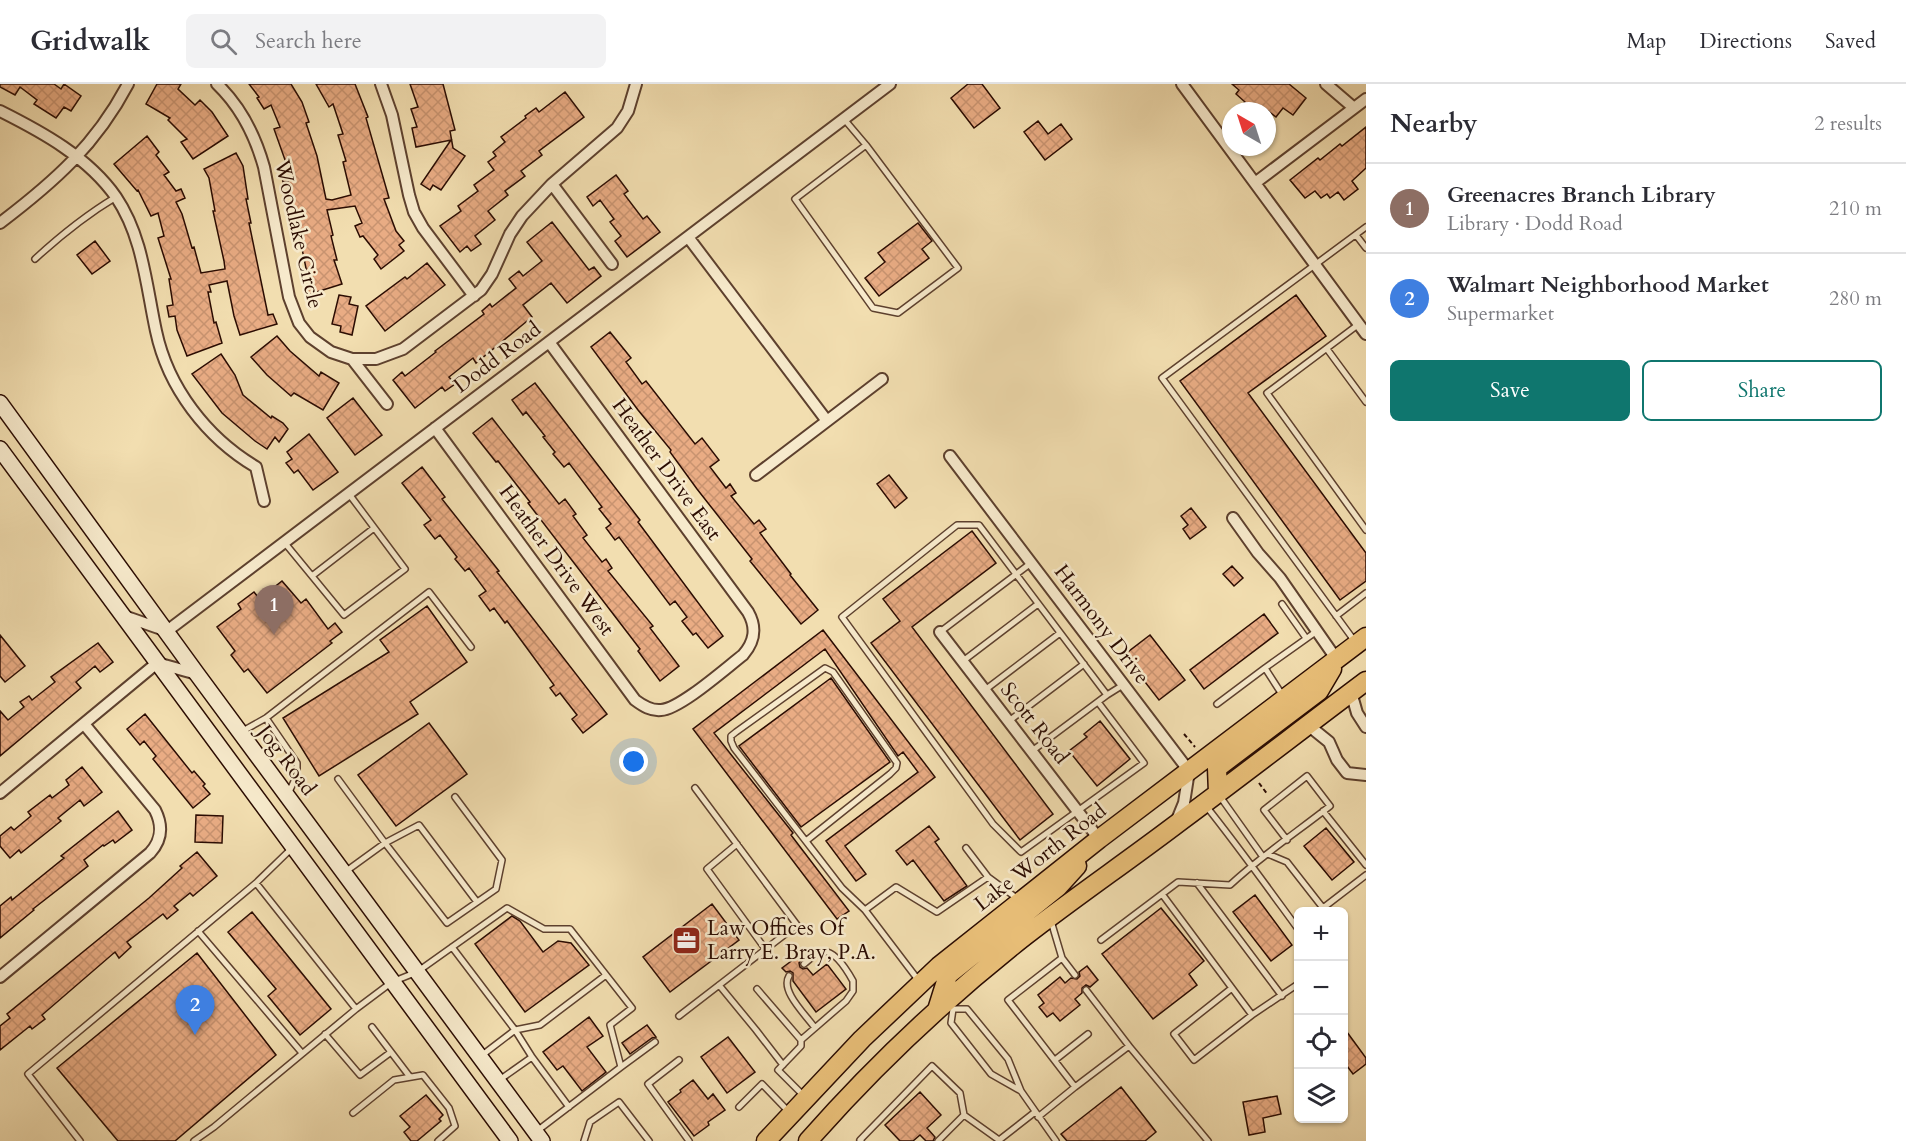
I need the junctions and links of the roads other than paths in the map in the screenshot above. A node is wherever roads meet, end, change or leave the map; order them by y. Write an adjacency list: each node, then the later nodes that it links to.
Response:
1 (128, 84): 13 (street)
2 (217, 84): 30 (street, Woodlake Circle)
3 (381, 84): 25 (street)
4 (636, 84): 15 (street, Woodlake Circle)
5 (890, 84): 11 (street, Dodd Road)
6 (1182, 84): 14 (street)
7 (1326, 84): 9 (street)
8 (1366, 99): 9 (street)
9 (1354, 108): 14 (street)
10 (0, 111): 13 (street)
11 (844, 119): 12 (lane); 20 (street, Dodd Road)
12 (866, 145): 12 (lane)
13 (78, 157): 16 (street); 17 (street)
14 (1255, 183): 24 (street)
15 (552, 184): 23 (street); 25 (street, Woodlake Circle)
16 (116, 197): 22 (lane); 41 (street)
17 (0, 223)
18 (1366, 227): 19 (lane)
19 (1356, 235): 21 (lane); 24 (lane)
20 (688, 237): 28 (street, Dodd Road); 35 (street)
21 (1366, 248)
22 (35, 259)
23 (612, 264)
24 (1315, 265): 26 (street); 53 (lane)
25 (474, 296): 30 (street, Woodlake Circle)
26 (1359, 324): 27 (street); 29 (lane)
27 (1366, 334)
28 (549, 342): 36 (street, Dodd Road); 74 (street, Heather Drive East)
29 (1327, 349): 32 (lane); 44 (lane)
30 (352, 359): 34 (street)
31 (882, 379): 35 (street)
32 (1366, 402)
33 (0, 403): 54 (main road, Jog Road)
34 (387, 404)
35 (827, 421): 39 (street)
36 (435, 428): 40 (street, Dodd Road); 74 (street, Heather Drive West)
37 (0, 449): 52 (main road)
38 (950, 456): 46 (street, Harmony Drive)
39 (756, 475)
40 (348, 494): 43 (lane); 45 (street, Dodd Road)
41 (264, 501)
42 (1233, 518): 55 (street)
43 (374, 528): 48 (lane); 48 (lane)
44 (1366, 530)
45 (284, 542): 48 (lane); 54 (street, Dodd Road)
46 (1031, 563): 47 (lane); 67 (street, Harmony Drive)
47 (1016, 574): 50 (lane); 56 (lane); 90 (lane)
48 (312, 576)
49 (1366, 593): 53 (lane)
50 (1038, 604): 57 (lane); 62 (lane)
51 (1281, 604): 58 (lane)
52 (120, 615): 54 (street); 63 (main road)
53 (1336, 616): 59 (lane)
54 (167, 631): 66 (main road, Jog Road)
55 (1317, 631): 58 (lane); 61 (street)
56 (940, 632): 62 (street, Scott Road)
57 (1060, 633): 64 (lane); 69 (lane)
58 (1306, 638): 65 (lane)
59 (1361, 640): 61 (main road, Lake Worth Road)
60 (471, 647): 75 (lane)
61 (1337, 660): 71 (main road, Lake Worth Road); 89 (main road)
62 (963, 661): 69 (street, Scott Road)
63 (157, 663): 66 (street); 77 (street); 98 (main road)
64 (1084, 664): 70 (lane); 76 (lane)
65 (1265, 668): 71 (lane); 73 (lane)
66 (197, 674): 80 (main road, Jog Road)
67 (1124, 685): 70 (lane); 82 (street, Harmony Drive)
68 (1359, 686): 78 (main road); 79 (street)
69 (985, 690): 76 (street, Scott Road)
70 (1107, 695): 72 (lane)
71 (1285, 699): 82 (main road, Lake Worth Road)
72 (1098, 702): 81 (lane); 90 (lane)
73 (1218, 704)
74 (651, 710)
75 (266, 718): 80 (lane); 87 (lane)
76 (1009, 721): 81 (street, Scott Road)
77 (84, 724): 86 (street); 124 (street)
78 (1308, 725): 83 (street); 89 (main road)
79 (1366, 727)
80 (240, 732): 87 (main road, Jog Road)
81 (1032, 751): 90 (street, Scott Road)
82 (1189, 771): 92 (street); 93 (main road, Lake Worth Road)
83 (1366, 775)
84 (338, 779): 96 (lane)
85 (695, 788): 97 (lane)
86 (0, 793)
87 (288, 795): 103 (main road, Jog Road)
88 (455, 797): 110 (lane)
89 (1211, 798): 92 (main road); 100 (lane); 101 (lane)
90 (1078, 811): 93 (street, Scott Road)
91 (1323, 811): 94 (lane); 94 (lane); 102 (lane)
92 (1174, 826): 112 (main road)
93 (1099, 839): 109 (main road, Lake Worth Road); 133 (main road)
94 (1287, 840): 100 (lane)
95 (806, 841): 95 (lane); 111 (lane)
96 (385, 843): 103 (lane); 110 (lane); 110 (lane)
97 (737, 844): 117 (lane); 117 (lane)
98 (293, 848): 107 (lane); 125 (main road)
99 (966, 848): 105 (lane)
100 (1266, 856): 101 (lane); 104 (lane)
101 (1252, 864): 106 (lane); 113 (lane)
102 (1366, 865)
103 (344, 873): 120 (main road, Jog Road)
104 (1366, 875)
105 (987, 877): 109 (lane); 111 (lane)
106 (1197, 883): 108 (lane); 132 (lane)
107 (256, 884): 114 (lane); 134 (lane)
108 (1162, 894): 115 (lane); 128 (lane)
109 (1019, 900): 126 (main road, Lake Worth Road)
110 (477, 902)
111 (865, 910): 126 (lane)
112 (1050, 917): 118 (lane); 133 (main road)
113 (1294, 922)
114 (198, 931): 146 (lane); 166 (lane)
115 (1101, 940)
116 (452, 947): 120 (lane); 121 (lane); 139 (lane)
117 (766, 950): 127 (lane)
118 (1062, 958): 122 (lane); 150 (lane)
119 (804, 964): 138 (lane)
120 (417, 972): 125 (lane); 147 (main road, Jog Road)
121 (606, 975): 139 (lane); 152 (lane)
122 (1075, 975)
123 (789, 976): 138 (lane)
124 (0, 977)
125 (392, 982): 134 (lane); 169 (main road)
126 (921, 983): 157 (main road, Lake Worth Road)
127 (719, 985): 136 (lane); 151 (lane)
128 (1233, 988): 135 (lane); 135 (lane)
129 (1294, 988): 132 (lane)
130 (757, 989): 142 (lane)
131 (1086, 990): 144 (lane)
132 (1282, 996): 135 (lane)
133 (945, 1007): 156 (lane); 156 (lane); 174 (main road)
134 (356, 1009): 140 (lane)
135 (1252, 1015)
136 (679, 1016)
137 (372, 1027): 145 (lane)
138 (815, 1028): 142 (lane)
139 (515, 1030): 147 (lane); 148 (lane)
140 (325, 1034): 145 (lane); 146 (lane)
141 (1088, 1034): 150 (lane)
142 (801, 1040): 151 (lane)
143 (655, 1042): 152 (lane)
144 (1129, 1046): 155 (lane); 178 (lane)
145 (391, 1052): 153 (lane)
146 (302, 1053): 167 (lane)
147 (480, 1057): 154 (main road, Jog Road)
148 (532, 1057): 154 (lane); 158 (lane)
149 (679, 1060): 172 (lane)
150 (1055, 1060): 155 (lane)
151 (783, 1065): 157 (lane)
152 (621, 1067): 158 (lane)
153 (410, 1077): 160 (lane); 168 (lane)
154 (498, 1082): 164 (main road, Jog Road)
155 (1075, 1087): 162 (lane)
156 (1021, 1091): 162 (lane)
157 (807, 1098): 161 (main road, Lake Worth Road)
158 (569, 1107): 164 (lane)
159 (739, 1107): 161 (lane)
160 (353, 1113)
161 (792, 1114): 173 (main road, Lake Worth Road)
162 (1037, 1114): 165 (lane); 177 (lane)
163 (964, 1115): 165 (lane); 175 (lane); 176 (lane)
164 (539, 1137)
165 (998, 1140)
166 (80, 1141)
167 (195, 1141)
168 (438, 1141)
169 (510, 1141)
170 (584, 1141): 171 (lane)
171 (649, 1141)
172 (689, 1141)
173 (766, 1141)
174 (808, 1141)
175 (861, 1141)
176 (938, 1141)
177 (1056, 1141)
178 (1208, 1141)

